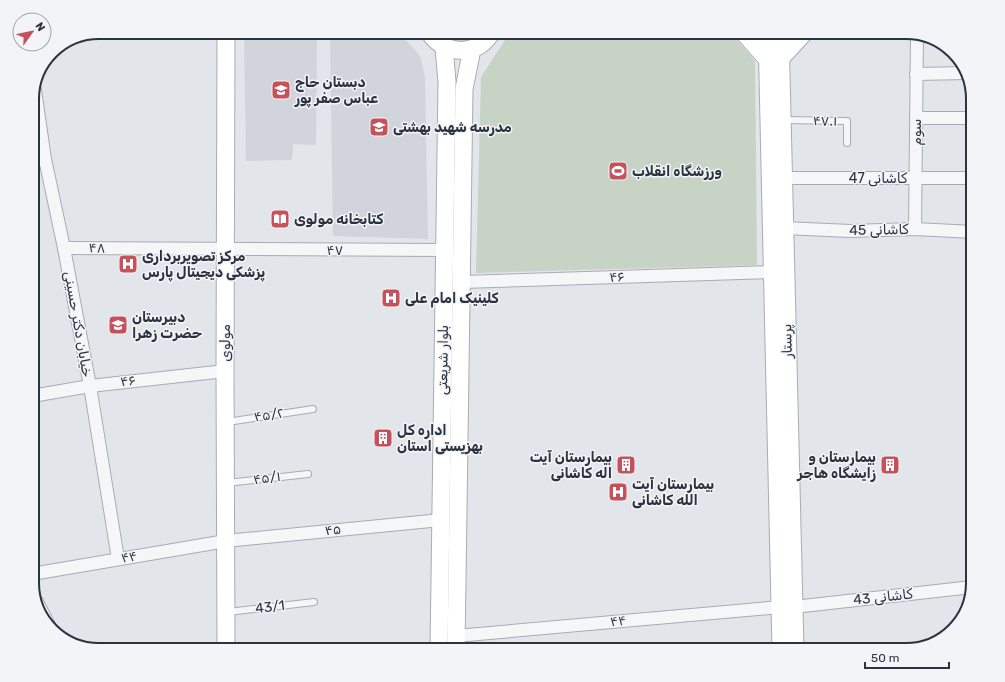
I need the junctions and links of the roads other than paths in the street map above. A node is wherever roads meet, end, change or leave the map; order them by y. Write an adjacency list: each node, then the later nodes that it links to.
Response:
1 (226, 39): 28 (main road, مولوی)
2 (434, 39): 9 (main road)
3 (487, 39): 10 (main road)
4 (751, 39): 11 (main road)
5 (769, 39): 11 (main road, پرستار)
6 (779, 39): 11 (main road, پرستار)
7 (797, 39): 11 (main road)
8 (917, 40): 13 (street, سوم)
9 (444, 47): 10 (main road); 29 (main road, بلوار شریعتی)
10 (472, 49): 31 (main road, بلوار شریعتی)
11 (774, 59): 16 (main road, پرستار); 30 (main road, پرستار)
12 (960, 73): 13 (street)
13 (916, 74): 14 (street, سوم)
14 (916, 118): 15 (street); 22 (street, سوم)
15 (966, 118)
16 (782, 120): 18 (lane, ۴۷.۱); 21 (main road, پرستار)
17 (39, 122): 20 (street, خیابان دکتر حسینی)
18 (847, 143)
19 (39, 160): 20 (street)
20 (45, 160): 27 (street, خیابان دکتر حسینی)
21 (783, 178): 22 (street, کاشانی 47); 24 (main road, پرستار)
22 (915, 178): 23 (street, کاشانی 47); 25 (street, سوم)
23 (966, 178)
24 (784, 228): 25 (street, کاشانی 45); 45 (main road, پرستار)
25 (915, 229): 26 (street, کاشانی 45)
26 (966, 232)
27 (64, 248): 28 (street, ۴۸); 33 (street, خیابان دکتر حسینی)
28 (226, 250): 29 (street, ۴۷); 32 (main road, مولوی)
29 (445, 250): 39 (main road, بلوار شریعتی)
30 (773, 272): 31 (street, ۴۶); 45 (main road, پرستار)
31 (462, 282): 49 (main road, بلوار شریعتی)
32 (225, 370): 33 (street, ۴۶); 36 (main road, مولوی)
33 (90, 386): 34 (street, ۴۶); 41 (street, خیابان دکتر حسینی)
34 (39, 395)
35 (313, 409): 36 (lane, ۴۵/۲)
36 (225, 422): 38 (main road, مولوی)
37 (308, 474): 38 (lane, ۴۵/۱)
38 (226, 483): 40 (main road, مولوی)
39 (441, 520): 40 (street, ۴۵); 48 (main road, بلوار شریعتی)
40 (226, 541): 41 (street, ۴۴); 46 (main road, مولوی)
41 (118, 559): 42 (street, ۴۴)
42 (39, 573)
43 (965, 588): 45 (street, کاشانی 43)
44 (314, 602): 46 (lane, 43/1)
45 (787, 607): 49 (street, ۴۴); 50 (main road, پرستار); 51 (main road, پرستار)
46 (226, 612): 47 (main road, مولوی)
47 (226, 643)
48 (439, 643)
49 (456, 643)
50 (782, 643)
51 (794, 643)

